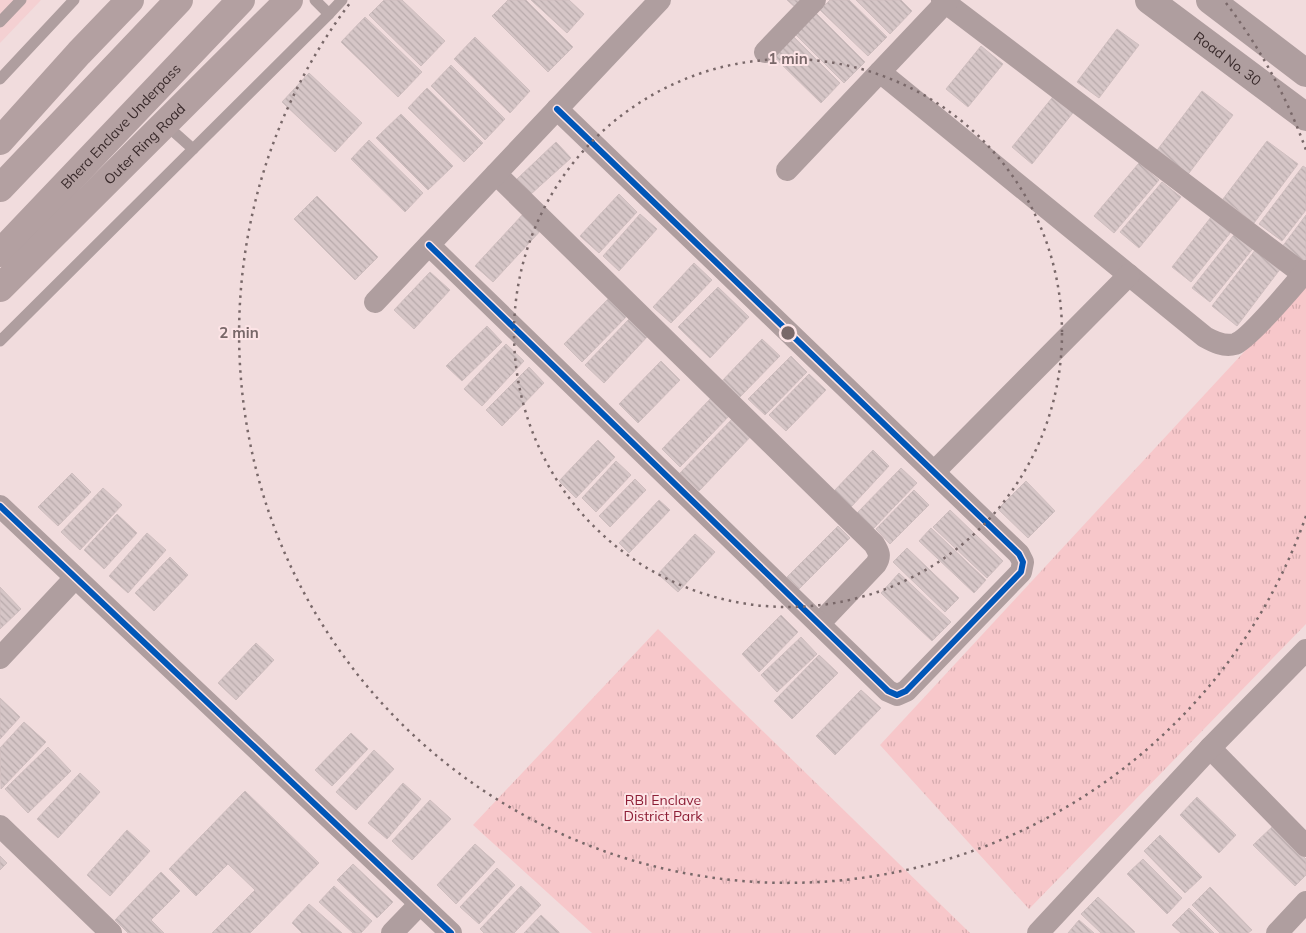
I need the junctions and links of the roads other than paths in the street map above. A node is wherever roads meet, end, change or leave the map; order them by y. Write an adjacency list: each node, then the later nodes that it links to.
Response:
1 (21, 0): 15 (lane)
2 (74, 0): 19 (lane)
3 (130, 0): 23 (main road)
4 (179, 0): 27 (main road)
5 (241, 0): 29 (main road, Bhera Enclave Underpass)
6 (289, 0): 22 (main road, Outer Ring Road)
7 (315, 0): 14 (lane)
8 (342, 0): 14 (lane)
9 (660, 0): 20 (street)
10 (815, 0): 16 (street)
11 (1149, 0): 21 (street, Road No. 30)
12 (1210, 0): 18 (street)
13 (945, 1): 17 (street); 30 (street)
14 (329, 14): 24 (lane)
15 (0, 22)
16 (765, 52)
17 (880, 72): 25 (street); 31 (street)
18 (1306, 72)
19 (0, 79)
20 (557, 109): 26 (street); 35 (street)
21 (1306, 117)
22 (165, 124): 24 (lane); 32 (main road, Outer Ring Road)
23 (0, 141)
24 (193, 149): 34 (lane)
25 (787, 170)
26 (496, 174): 28 (street); 38 (street)
27 (0, 188)
28 (429, 245): 33 (street); 38 (street)
29 (0, 253)
30 (1305, 272): 31 (street)
31 (1129, 275): 35 (street)
32 (0, 288)
33 (375, 302)
34 (0, 341)
35 (934, 472): 38 (street)
36 (0, 506): 37 (street)
37 (75, 578): 40 (street); 45 (street)
38 (819, 624)
39 (1306, 650): 41 (street)
40 (0, 658)
41 (1210, 748): 43 (street); 49 (street)
42 (0, 826): 46 (street)
43 (1306, 846)
44 (1306, 902): 50 (street)
45 (420, 904): 47 (street); 48 (street)
46 (111, 933)
47 (392, 933)
48 (451, 933)
49 (1038, 933)
50 (1277, 933)

